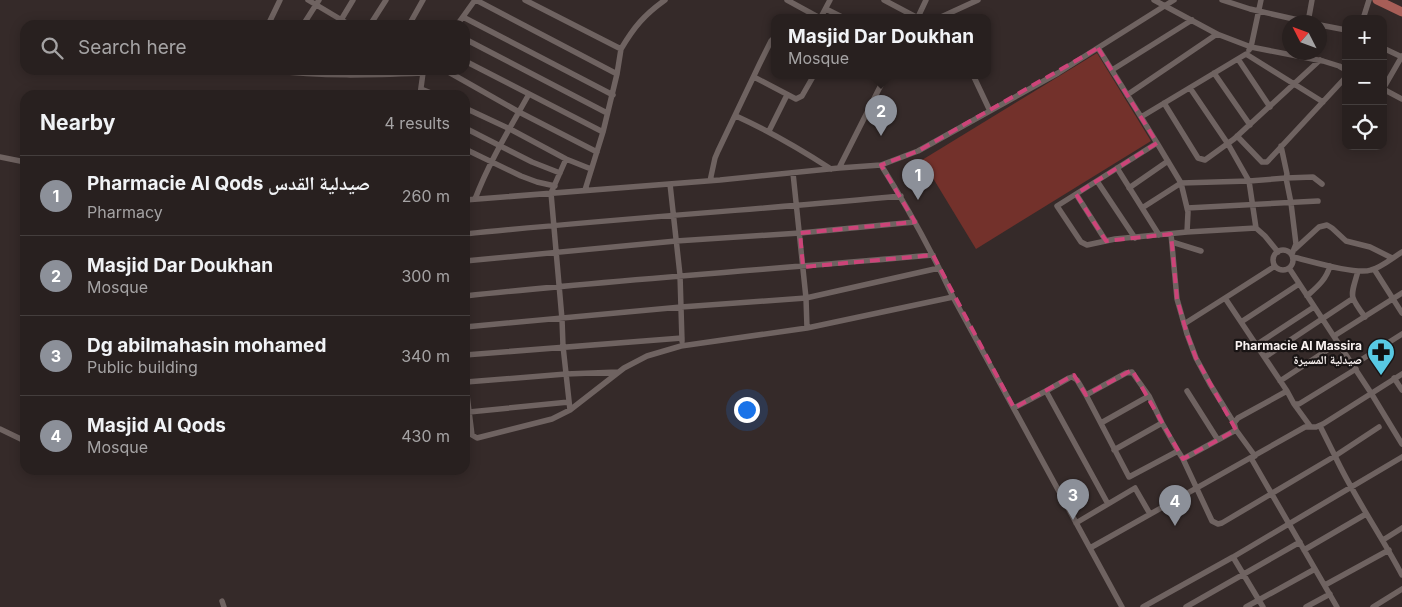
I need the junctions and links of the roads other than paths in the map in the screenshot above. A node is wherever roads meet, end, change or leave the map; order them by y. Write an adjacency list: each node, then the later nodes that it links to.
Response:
1 (280, 0): 36 (street)
2 (308, 0): 21 (street)
3 (353, 0): 39 (street)
4 (386, 0): 40 (street)
5 (423, 0): 41 (street)
6 (475, 0): 34 (street); 62 (street)
7 (525, 0): 51 (street)
8 (665, 0): 51 (street)
9 (787, 0): 26 (street)
10 (830, 0): 23 (street)
11 (884, 0): 29 (street)
12 (926, 0): 30 (street)
13 (978, 0): 31 (street)
14 (1154, 0): 22 (street)
15 (1174, 0): 22 (street)
16 (1222, 0): 24 (street)
17 (1261, 0): 24 (street)
18 (1312, 0): 32 (street)
19 (1369, 0): 33 (street)
20 (1378, 0): 25 (main road)
21 (318, 3): 37 (street); 38 (street)
22 (1164, 6): 43 (street); 50 (street)
23 (826, 9): 27 (street); 28 (street)
24 (1259, 11): 35 (street); 49 (street)
25 (1402, 12)
26 (814, 14)
27 (822, 14)
28 (836, 14)
29 (911, 14)
30 (919, 14)
31 (948, 14)
32 (1309, 15)
33 (1364, 15)
34 (463, 16): 42 (street); 74 (street)
35 (1282, 16)
36 (270, 20)
37 (306, 20)
38 (337, 20)
39 (340, 20)
40 (373, 20)
41 (412, 20)
42 (460, 20)
43 (1192, 20): 46 (street); 60 (street)
44 (1327, 26): 45 (street)
45 (1342, 29)
46 (1217, 34): 49 (street); 76 (street)
47 (771, 41): 65 (street)
48 (470, 42): 84 (street)
49 (1251, 47): 53 (street); 54 (street)
50 (1098, 48): 60 (street); 82 (street)
51 (621, 49): 62 (street)
52 (1387, 50): 55 (street)
53 (1282, 52)
54 (1246, 54): 56 (street); 70 (street)
55 (1402, 57): 77 (street)
56 (1238, 59): 61 (street); 80 (street)
57 (1320, 60): 59 (street); 70 (street)
58 (470, 64): 73 (street)
59 (1342, 68)
60 (1112, 70): 76 (street)
61 (1214, 73): 71 (street); 87 (street)
62 (617, 74): 74 (street)
63 (424, 75): 72 (street)
64 (454, 75): 83 (street)
65 (754, 77): 75 (street); 85 (street)
66 (812, 79): 75 (street)
67 (884, 79): 105 (street)
68 (976, 79): 82 (street)
69 (1342, 81): 78 (street)
70 (1293, 84): 78 (street); 80 (street)
71 (1190, 88): 79 (street); 94 (street)
72 (421, 90)
73 (529, 94): 83 (street); 91 (street)
74 (613, 95): 84 (street)
75 (787, 95): 90 (street)
76 (1127, 95): 86 (street)
77 (1402, 99)
78 (1323, 102): 96 (street)
79 (1164, 104): 86 (street); 94 (street)
80 (1270, 107): 87 (street)
81 (470, 110): 88 (street)
82 (990, 111): 104 (street)
83 (519, 112): 88 (street); 98 (street)
84 (608, 113): 91 (street)
85 (736, 116): 90 (street); 113 (street)
86 (1142, 117): 93 (street)
87 (1250, 125): 92 (street)
88 (510, 129): 95 (street); 100 (street)
89 (470, 131): 95 (street)
90 (769, 131): 108 (street)
91 (603, 132): 98 (street)
92 (1237, 136): 94 (street); 96 (street)
93 (1157, 143): 102 (street); 106 (street)
94 (1228, 144): 112 (street)
95 (500, 146): 103 (street); 109 (street)
96 (1281, 146): 111 (street)
97 (470, 151): 103 (street)
98 (597, 152): 107 (street)
99 (0, 157): 101 (street)
100 (566, 159): 107 (street); 109 (street)
101 (20, 161)
102 (1168, 161): 115 (street); 119 (street)
103 (492, 162): 118 (street); 124 (street)
104 (881, 165): 105 (street); 123 (street)
105 (839, 168): 108 (street)
106 (1117, 168): 114 (street); 119 (street)
107 (591, 169): 120 (street)
108 (831, 169): 110 (street)
109 (560, 173): 118 (street)
110 (793, 173): 113 (street); 129 (street)
111 (1286, 178): 112 (street); 117 (street); 127 (street)
112 (1249, 180): 115 (street); 128 (street)
113 (710, 181): 116 (street)
114 (1097, 181): 122 (street); 141 (street)
115 (1181, 183): 130 (street); 131 (street)
116 (670, 184): 120 (street); 132 (street)
117 (1322, 184)
118 (555, 186): 121 (street)
119 (1129, 188): 130 (street)
120 (585, 190): 121 (street)
121 (551, 193): 124 (street); 134 (street)
122 (1076, 194): 143 (street); 143 (street)
123 (900, 196): 129 (street); 133 (street)
124 (475, 199): 125 (street)
125 (470, 200)
126 (1318, 201): 127 (street)
127 (1291, 203): 128 (street); 149 (street)
128 (1252, 204): 131 (street); 135 (street)
129 (797, 206): 132 (street); 138 (street)
130 (1142, 208): 140 (street)
131 (1187, 208): 136 (street)
132 (674, 214): 134 (street); 142 (street)
133 (915, 222): 138 (street); 150 (street)
134 (554, 225): 137 (street); 146 (street)
135 (1256, 228): 136 (street); 147 (street)
136 (1187, 232): 139 (street)
137 (470, 233)
138 (800, 233): 142 (street); 155 (street)
139 (1171, 234): 140 (street); 144 (street)
140 (1160, 236): 141 (street)
141 (1134, 238): 143 (street)
142 (676, 241): 146 (street); 160 (street)
143 (1106, 241)
144 (1172, 242): 145 (street); 178 (street)
145 (1202, 251)
146 (556, 252): 152 (street); 162 (street)
147 (1278, 252): 149 (street); 153 (street)
148 (1402, 252): 151 (street)
149 (1293, 254): 151 (street); 154 (street); 157 (street)
150 (933, 255): 155 (street); 156 (street)
151 (1392, 258): 158 (street)
152 (470, 261)
153 (1275, 266): 157 (street); 168 (street)
154 (1330, 266): 159 (street); 165 (street)
155 (803, 267): 160 (street); 167 (street)
156 (939, 268): 166 (street); 167 (street)
157 (1289, 268): 161 (street)
158 (1374, 269): 159 (street); 170 (street)
159 (1358, 271): 169 (street)
160 (680, 275): 162 (street); 171 (street)
161 (1299, 284): 165 (street); 177 (street)
162 (559, 286): 164 (street); 176 (street)
163 (1402, 293): 170 (street)
164 (470, 295)
165 (1307, 296): 172 (street)
166 (953, 297): 180 (street); 206 (street)
167 (806, 298): 171 (street); 180 (street)
168 (1225, 298): 177 (street); 178 (street)
169 (1352, 299): 174 (street); 175 (street)
170 (1393, 299): 173 (street); 174 (street)
171 (681, 307): 176 (street); 183 (street)
172 (1314, 307): 175 (street); 185 (street)
173 (1402, 313)
174 (1365, 317): 182 (street)
175 (1322, 318): 182 (street); 189 (street)
176 (562, 319): 179 (street); 186 (street)
177 (1241, 322): 185 (street)
178 (1184, 324): 211 (street)
179 (470, 327)
180 (807, 328): 187 (street)
181 (1402, 334): 190 (street)
182 (1334, 336): 184 (street)
183 (682, 338): 186 (street); 187 (street)
184 (1338, 343): 190 (street); 196 (street)
185 (1256, 345): 189 (street)
186 (563, 346): 188 (street); 192 (street)
187 (681, 346): 191 (street)
188 (470, 355)
189 (1265, 357): 196 (street)
190 (1354, 367): 201 (street); 205 (street)
191 (618, 372): 192 (street); 207 (street)
192 (566, 374): 195 (street); 204 (street)
193 (1402, 374): 194 (street)
194 (1394, 378): 197 (street); 201 (street)
195 (470, 381)
196 (1280, 381): 200 (street)
197 (1402, 390)
198 (1046, 391): 202 (street); 206 (street); 232 (street)
199 (1187, 391): 219 (street)
200 (1287, 391): 205 (street); 211 (street)
201 (1371, 393): 214 (street); 220 (street)
202 (1086, 395): 203 (street); 209 (street)
203 (1149, 396): 209 (street); 210 (street)
204 (569, 402): 207 (street); 208 (street)
205 (1294, 404): 213 (street)
206 (1014, 408): 235 (street)
207 (570, 410): 212 (street)
208 (470, 412)
209 (1101, 422): 221 (street)
210 (1162, 423): 221 (street); 222 (street)
211 (1234, 423): 217 (street)
212 (470, 424)
213 (1310, 426): 214 (street); 224 (street)
214 (1320, 426): 223 (street)
215 (1379, 427): 223 (street)
216 (0, 428): 218 (street)
217 (1236, 430): 219 (street); 224 (street)
218 (20, 438)
219 (1218, 440): 226 (street)
220 (1402, 444)
221 (1114, 450): 227 (street)
222 (1178, 451): 226 (street); 227 (street)
223 (1335, 456): 230 (street); 231 (street)
224 (1253, 457): 229 (street); 231 (street)
225 (1402, 457): 230 (street)
226 (1183, 459): 229 (street)
227 (1129, 477): 228 (street)
228 (1134, 488): 232 (street); 233 (street)
229 (1196, 488): 231 (street); 233 (street)
230 (1352, 488): 234 (street); 236 (street)
231 (1272, 493): 236 (street)
232 (1108, 504): 235 (street)
233 (1150, 514): 240 (street)
234 (1366, 514): 238 (street); 241 (street)
235 (1076, 522): 240 (street)
236 (1290, 524): 239 (street); 243 (street)
237 (1402, 528): 238 (street)
238 (1383, 540): 242 (street)
239 (1300, 542): 241 (street); 245 (street)
240 (1090, 548): 251 (street)
241 (1304, 550): 244 (street)
242 (1389, 550): 246 (street); 247 (street)
243 (1233, 557): 245 (street); 252 (street)
244 (1315, 569): 247 (street); 250 (street)
245 (1243, 574): 250 (street); 253 (street)
246 (1402, 575)
247 (1325, 585): 249 (street)
248 (1402, 589): 258 (street)
249 (1330, 594): 256 (street); 257 (street)
250 (1259, 599): 254 (street); 255 (street)
251 (1122, 607)
252 (1143, 607)
253 (1186, 607)
254 (1246, 607)
255 (1264, 607)
256 (1306, 607)
257 (1337, 607)
258 (1373, 607)

